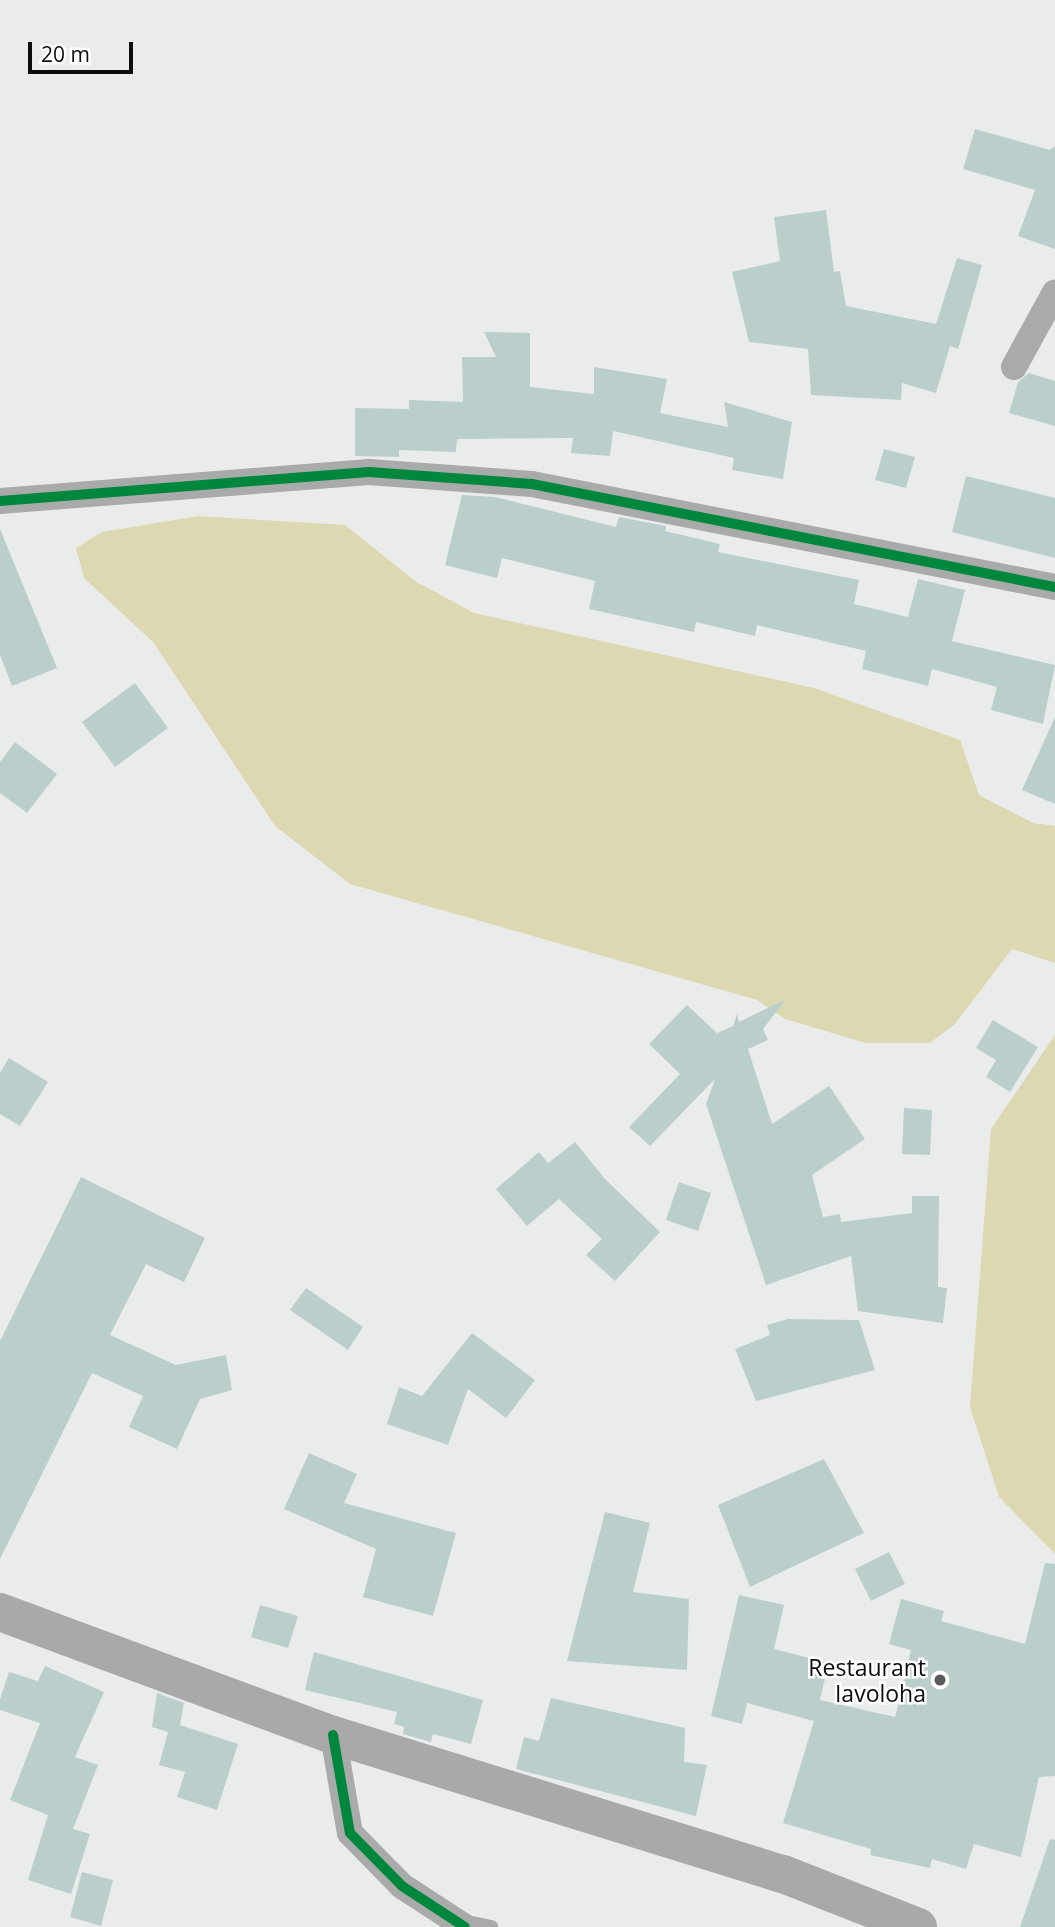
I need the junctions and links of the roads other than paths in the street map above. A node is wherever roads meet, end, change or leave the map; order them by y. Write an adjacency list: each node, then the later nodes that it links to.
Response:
1 (1055, 292): 2 (street)
2 (1014, 367)
3 (0, 501): 4 (street)
4 (1055, 587)
5 (0, 1612): 6 (main road)
6 (333, 1735): 7 (street); 9 (main road)
7 (464, 1924): 8 (lane)
8 (491, 1927)
9 (918, 1927)

